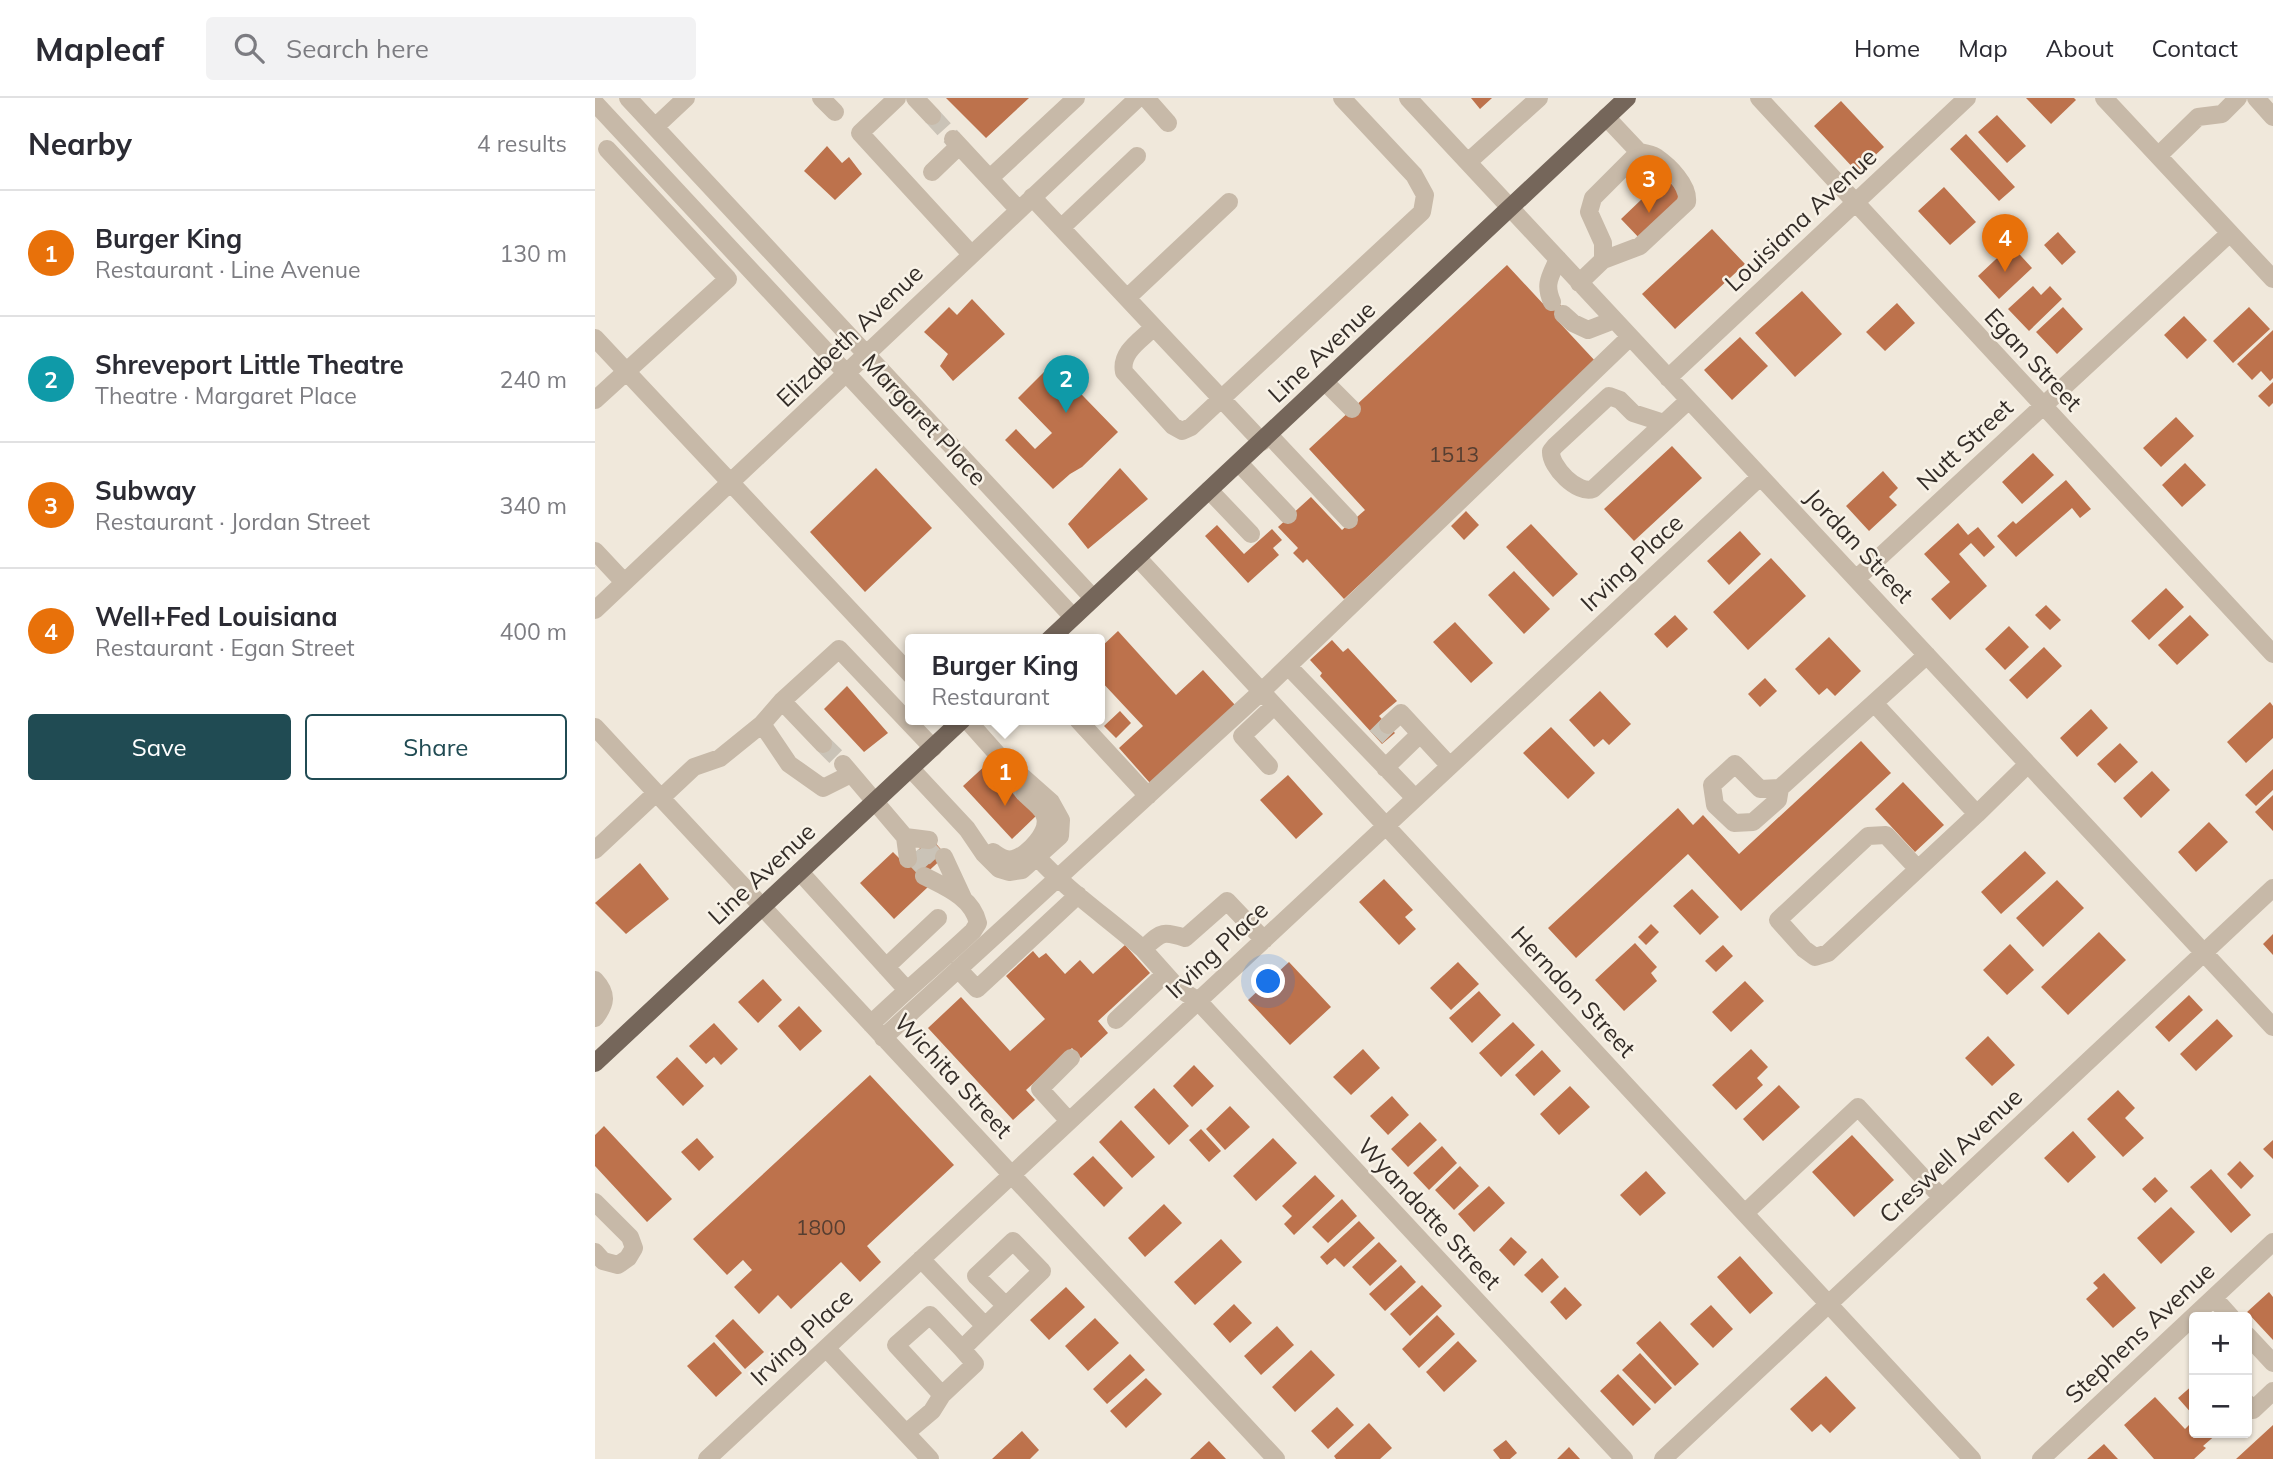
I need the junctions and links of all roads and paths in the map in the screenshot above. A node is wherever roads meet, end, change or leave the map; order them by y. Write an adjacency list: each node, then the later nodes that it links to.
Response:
1 (628, 98): 24 (street, Margaret Place)
2 (686, 98): 24 (street)
3 (821, 98): 19 (street)
4 (897, 98): 40 (street)
5 (915, 98): 20 (street)
6 (1076, 98): 32 (street)
7 (1138, 98): 33 (street, Elizabeth Avenue)
8 (1146, 98): 23 (street)
9 (1342, 98): 55 (street)
10 (1408, 98): 30 (street, Jordan Street)
11 (1539, 98): 30 (street)
12 (1627, 98): 21 (main road, Line Avenue)
13 (1759, 98): 35 (street, Egan Street)
14 (1967, 98): 35 (street, Louisiana Avenue)
15 (2104, 98): 29 (street)
16 (2238, 98): 29 (street)
17 (2256, 98): 22 (street)
18 (595, 103): 25 (street, Margaret Place)
19 (835, 112)
20 (932, 116)
21 (1606, 117): 27 (street); 36 (main road, Line Avenue)
22 (2273, 117)
23 (1168, 123)
24 (655, 127): 50 (street, Margaret Place)
25 (624, 134): 26 (street); 52 (street, Margaret Place)
26 (601, 150): 51 (street)
27 (1639, 152): 42 (street); 42 (street)
28 (1137, 156): 38 (street)
29 (2158, 156): 39 (street)
30 (1468, 162): 36 (street, Jordan Street)
31 (932, 172): 32 (street)
32 (990, 178): 37 (street)
33 (1032, 197): 37 (street, Elizabeth Avenue); 38 (street)
34 (1229, 202): 45 (street)
35 (1855, 203): 53 (street, Louisiana Avenue); 58 (street, Egan Street)
36 (1509, 207): 41 (street, Jordan Street); 54 (main road, Line Avenue)
37 (1019, 210): 40 (street, Elizabeth Avenue)
38 (1061, 228): 45 (street)
39 (2230, 233): 43 (street); 58 (street, Nutt Street)
40 (971, 254): 50 (street, Elizabeth Avenue)
41 (1558, 259): 44 (street, Jordan Street); 46 (street)
42 (1604, 260): 44 (street)
43 (2273, 279)
44 (1580, 282): 46 (street, Jordan Street)
45 (1127, 298): 47 (street)
46 (1614, 320): 48 (street, Jordan Street)
47 (1154, 327): 55 (street); 55 (street)
48 (1630, 337): 53 (street, Jordan Street); 79 (street)
49 (595, 338): 51 (street)
50 (865, 353): 52 (street, Elizabeth Avenue); 73 (street, Margaret Place)
51 (626, 371): 56 (street); 64 (street)
52 (846, 373): 64 (street, Elizabeth Avenue); 75 (street, Margaret Place)
53 (1668, 378): 57 (street, Jordan Street)
54 (1325, 382): 59 (street); 61 (main road, Line Avenue)
55 (1221, 399): 61 (street)
56 (595, 400)
57 (1689, 400): 60 (street); 63 (street, Jordan Street)
58 (2043, 407): 71 (street, Nutt Street); 77 (street, Egan Street)
59 (1352, 409)
60 (1664, 423): 60 (street)
61 (1265, 438): 62 (main road, Line Avenue); 67 (street)
62 (1239, 463): 65 (main road, Line Avenue); 66 (street)
63 (1760, 477): 71 (street, Jordan Street); 99 (street, Irving Place)
64 (730, 483): 72 (street, Elizabeth Avenue); 80 (street)
65 (1209, 490): 68 (street); 70 (main road, Line Avenue)
66 (1288, 515)
67 (1349, 520)
68 (1251, 534)
69 (595, 551): 72 (street)
70 (1137, 557): 73 (main road, Line Avenue); 81 (street, Herndon Street)
71 (1856, 579): 78 (street, Jordan Street)
72 (624, 582): 74 (street, Elizabeth Avenue)
73 (1093, 598): 75 (main road, Line Avenue)
74 (595, 610)
75 (1073, 617): 76 (main road, Line Avenue)
76 (1055, 634)
77 (2273, 654)
78 (1927, 655): 83 (street); 97 (street, Jordan Street)
79 (1288, 666): 81 (street); 93 (street)
80 (905, 669)
81 (1261, 692): 84 (street, Herndon Street); 104 (street)
82 (782, 701): 85 (street); 86 (street); 94 (street)
83 (1874, 703): 102 (street); 107 (street)
84 (1274, 706): 98 (street); 108 (street, Herndon Street)
85 (905, 719)
86 (762, 724): 103 (street); 106 (street)
87 (911, 725): 95 (street)
88 (956, 725): 95 (main road, Line Avenue)
89 (964, 725): 96 (street)
90 (1083, 725): 104 (street)
91 (595, 727): 103 (street, Wichita Street)
92 (1420, 734): 93 (street); 99 (street); 100 (street)
93 (1376, 736): 100 (street)
94 (823, 744)
95 (933, 748): 101 (main road, Line Avenue)
96 (999, 756): 109 (street); 112 (street)
97 (2028, 764): 107 (street); 123 (street, Jordan Street)
98 (1269, 766)
99 (1450, 766): 105 (street, Irving Place)
100 (1385, 768): 105 (street)
101 (911, 769): 106 (main road, Line Avenue); 109 (street)
102 (1780, 788)
103 (659, 795): 111 (street); 119 (street, Wichita Street)
104 (1147, 796): 115 (street)
105 (1415, 798): 108 (street, Irving Place)
106 (874, 803): 110 (street); 114 (main road, Line Avenue)
107 (1977, 814): 113 (street)
108 (1385, 826): 121 (street, Irving Place); 141 (street, Herndon Street)
109 (967, 829): 112 (street)
110 (916, 848)
111 (595, 850)
112 (1038, 858): 115 (street, Wyandotte Street)
113 (1918, 869): 113 (street)
114 (800, 872): 119 (main road, Line Avenue); 124 (street)
115 (1057, 879): 117 (street, Wyandotte Street); 125 (street)
116 (2273, 888): 123 (street, Creswell Avenue)
117 (1078, 895): 122 (street, Wyandotte Street); 125 (street)
118 (963, 898): 118 (street); 128 (street)
119 (762, 907): 132 (street, Wichita Street); 136 (main road, Line Avenue)
120 (938, 918): 124 (street)
121 (1263, 940): 122 (street); 129 (street, Irving Place)
122 (1143, 949): 126 (street, Wyandotte Street)
123 (2204, 953): 133 (street, Jordan Street); 139 (street, Creswell Avenue)
124 (885, 967): 128 (street)
125 (958, 969): 134 (street)
126 (1165, 974): 129 (street, Wyandotte Street); 131 (street)
127 (595, 979): 130 (street)
128 (907, 990): 132 (street)
129 (1198, 1002): 137 (street, Irving Place); 161 (street, Wyandotte Street)
130 (595, 1018)
131 (1116, 1020)
132 (871, 1024): 134 (street, Wichita Street)
133 (2273, 1027)
134 (883, 1038): 138 (street, Wichita Street)
135 (1071, 1058): 137 (street)
136 (595, 1063)
137 (1069, 1122): 138 (street, Irving Place)
138 (1012, 1175): 144 (street, Irving Place); 160 (street, Wichita Street)
139 (1943, 1198): 141 (street); 146 (street, Creswell Avenue)
140 (595, 1202): 143 (street)
141 (1745, 1213): 146 (street, Herndon Street)
142 (2273, 1242): 145 (street, Stephens Avenue)
143 (595, 1252)
144 (921, 1259): 149 (street); 151 (street, Irving Place)
145 (2214, 1298): 148 (street); 164 (street, Stephens Avenue)
146 (1829, 1304): 162 (street, Creswell Avenue); 163 (street, Herndon Street)
147 (1006, 1306): 149 (street)
148 (2227, 1312)
149 (985, 1326): 152 (street)
150 (2252, 1340): 153 (street)
151 (826, 1348): 157 (street); 158 (street, Irving Place)
152 (962, 1349): 155 (street); 155 (street)
153 (2273, 1363)
154 (2273, 1391): 156 (street)
155 (942, 1395): 157 (street)
156 (2252, 1409)
157 (906, 1433): 159 (street)
158 (707, 1459)
159 (930, 1459)
160 (1276, 1459)
161 (1624, 1459)
162 (1663, 1459)
163 (1972, 1459)
164 (2041, 1459)

